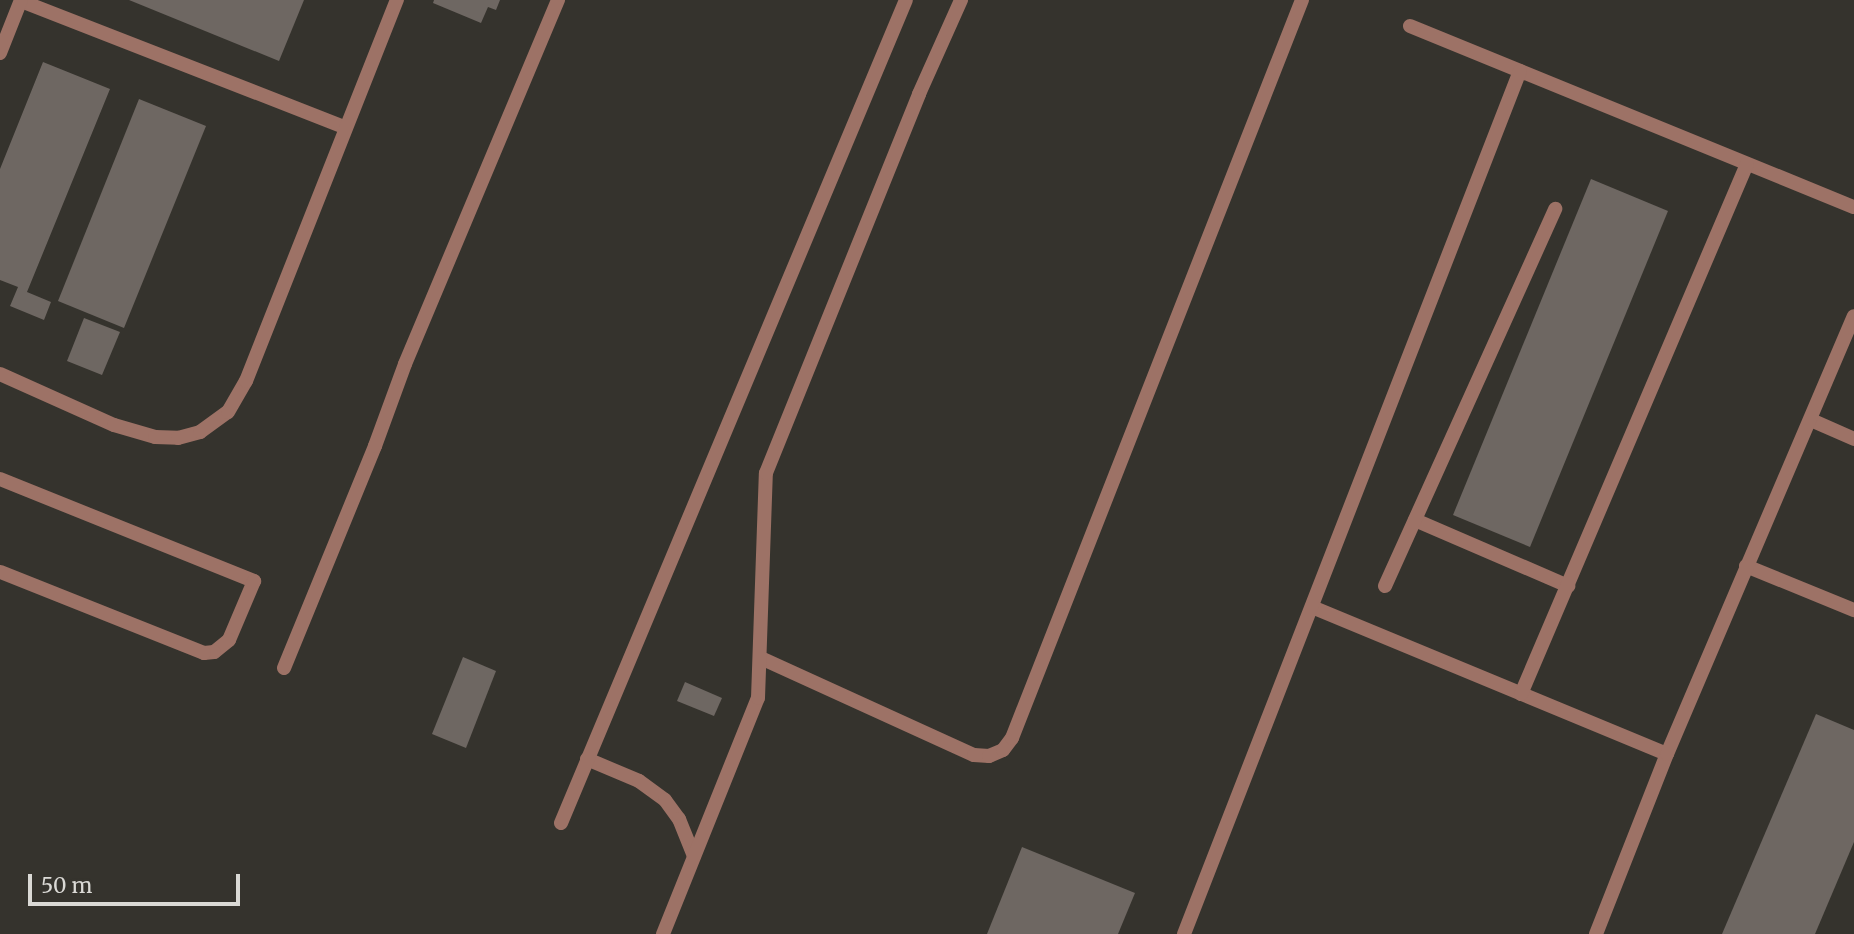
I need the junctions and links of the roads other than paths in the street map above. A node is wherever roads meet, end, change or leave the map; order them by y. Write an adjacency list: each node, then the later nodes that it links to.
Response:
1 (397, 0): 10 (lane)
2 (558, 0): 27 (lane)
3 (906, 0): 30 (lane)
4 (961, 0): 26 (lane)
5 (1302, 0): 26 (lane)
6 (21, 1): 8 (lane); 10 (lane)
7 (1410, 26): 9 (lane)
8 (0, 53)
9 (1520, 71): 11 (lane); 24 (lane)
10 (345, 127): 15 (lane)
11 (1747, 164): 12 (lane); 23 (lane)
12 (1854, 207)
13 (1555, 209): 19 (lane)
14 (1854, 316): 16 (lane)
15 (0, 374)
16 (1811, 420): 17 (lane); 20 (lane)
17 (1854, 439)
18 (0, 479): 21 (lane)
19 (1415, 520): 22 (lane); 23 (lane)
20 (1746, 566): 25 (lane); 29 (lane)
21 (0, 572)
22 (1385, 586)
23 (1568, 586): 28 (lane)
24 (1312, 607): 28 (lane); 34 (lane)
25 (1854, 610)
26 (761, 658): 32 (lane)
27 (284, 668)
28 (1521, 694): 29 (lane)
29 (1667, 754): 35 (lane)
30 (587, 759): 31 (lane); 32 (lane)
31 (561, 823)
32 (694, 856): 33 (lane)
33 (663, 934)
34 (1184, 934)
35 (1596, 934)

